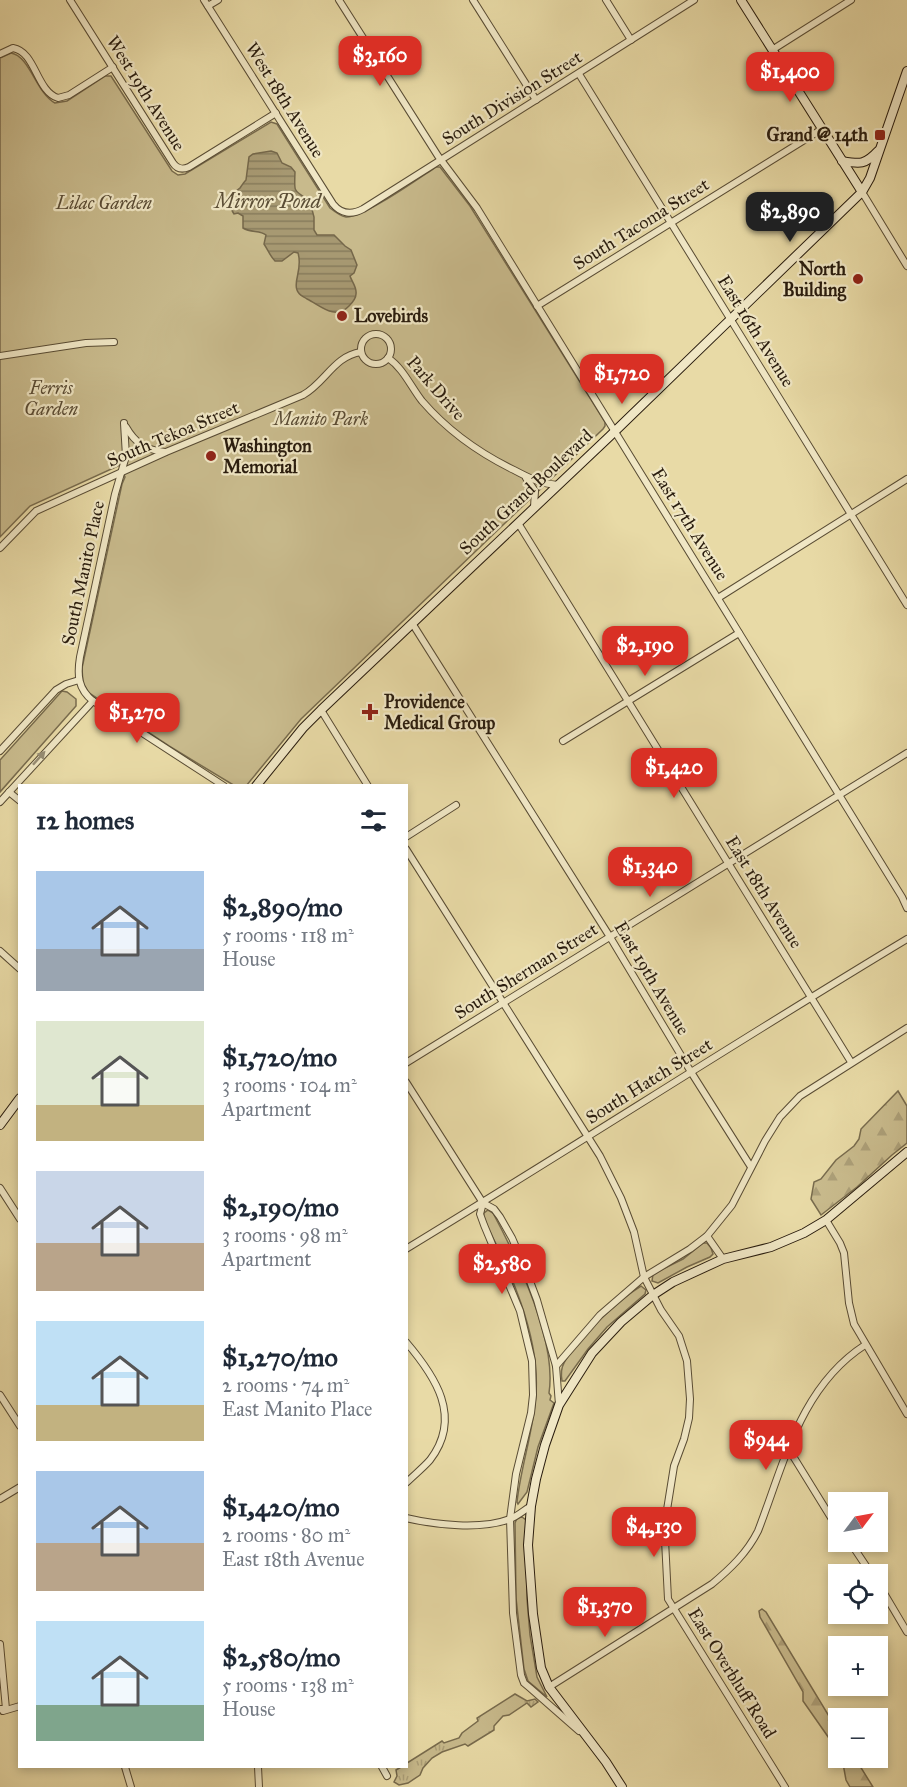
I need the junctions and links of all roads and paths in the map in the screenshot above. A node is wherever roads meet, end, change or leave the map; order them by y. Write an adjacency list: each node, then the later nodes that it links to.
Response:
1 (70, 0): 13 (street, West 19th Avenue)
2 (218, 0): 9 (street)
3 (339, 0): 20 (street, East 17th Avenue)
4 (473, 0): 16 (street)
5 (606, 0): 10 (street)
6 (694, 0): 10 (street, South Division Street)
7 (741, 0): 11 (street)
8 (851, 0): 11 (street)
9 (206, 3): 17 (street, West 18th Avenue)
10 (631, 40): 15 (street, South Division Street)
11 (772, 50): 18 (street)
12 (0, 54): 13 (street)
13 (112, 67): 17 (street, West 19th Avenue)
14 (907, 71): 19 (street, South Grand Boulevard)
15 (579, 74): 16 (street, South Division Street); 24 (street, East 16th Avenue)
16 (536, 100): 20 (street, South Division Street)
17 (276, 113): 23 (street, West 18th Avenue)
18 (822, 129): 21 (street); 24 (street, South Tacoma Street)
19 (881, 148): 21 (street); 22 (street, South Grand Boulevard)
20 (441, 160): 23 (street, South Division Street); 26 (street, East 17th Avenue)
21 (842, 161): 22 (street)
22 (862, 192): 25 (street); 27 (street, South Grand Boulevard)
23 (343, 212)
24 (673, 223): 26 (street, South Tacoma Street); 27 (street, East 16th Avenue)
25 (907, 266)
26 (537, 306): 32 (street, East 17th Avenue)
27 (730, 317): 32 (street, South Grand Boulevard); 39 (street, East 16th Avenue)
28 (114, 342): 30 (street)
29 (361, 352): 31 (street); 31 (street); 33 (street, South Tekoa Street)
30 (0, 356)
31 (388, 358): 35 (street, Park Drive)
32 (615, 431): 37 (street, South Grand Boulevard); 42 (street, East 17th Avenue)
33 (166, 452): 34 (street, South Tekoa Street); 34 (street, South Manito Place)
34 (121, 472): 41 (street, South Tekoa Street); 46 (street, South Manito Place)
35 (524, 475): 37 (street, Park Drive); 38 (street)
36 (907, 479): 39 (street)
37 (558, 485): 38 (street, South Grand Boulevard)
38 (534, 507): 40 (street, South Grand Boulevard)
39 (851, 514): 42 (street); 43 (street, East 16th Avenue)
40 (518, 523): 44 (street, South Grand Boulevard); 48 (street, East 18th Avenue)
41 (0, 548)
42 (718, 598): 45 (street, East 17th Avenue)
43 (907, 605)
44 (412, 623): 49 (street, South Grand Boulevard); 65 (street, East 19th Avenue)
45 (739, 633): 48 (street); 57 (street, East 17th Avenue)
46 (79, 680): 47 (street); 51 (street)
47 (93, 701): 53 (street); 56 (street, one-way to 47)
48 (629, 701): 50 (street); 63 (street, East 18th Avenue)
49 (321, 710): 54 (street, South Grand Boulevard); 55 (street)
50 (563, 741)
51 (0, 751)
52 (907, 753): 57 (street, South Sherman Street)
53 (221, 784)
54 (258, 784)
55 (367, 784)
56 (9, 792): 58 (street); 59 (street)
57 (839, 795): 63 (street, South Sherman Street); 64 (street, East 17th Avenue)
58 (18, 799)
59 (0, 802)
60 (456, 805): 61 (street)
61 (408, 836)
62 (408, 852): 70 (street, East Overbluff Road)
63 (729, 864): 65 (street, South Sherman Street); 69 (street, East 18th Avenue)
64 (907, 908)
65 (610, 937): 70 (street, South Sherman Street); 74 (street, East 19th Avenue)
66 (907, 939): 69 (street, South Hatch Street)
67 (0, 951): 68 (street)
68 (18, 967)
69 (811, 997): 73 (street, East 18th Avenue); 74 (street, South Hatch Street)
70 (503, 1003): 72 (street, South Sherman Street); 78 (street, East Overbluff Road)
71 (907, 1028): 73 (street)
72 (408, 1062)
73 (851, 1062): 80 (street)
74 (692, 1072): 78 (street, South Hatch Street); 80 (street, East 19th Avenue)
75 (408, 1085): 82 (street)
76 (18, 1101): 77 (street)
77 (0, 1125)
78 (588, 1137): 82 (street, South Hatch Street); 88 (street, East Overbluff Road)
79 (907, 1152): 84 (street)
80 (751, 1167): 85 (street)
81 (0, 1188): 83 (street)
82 (483, 1203): 86 (street, South Hatch Street); 92 (street); 104 (street)
83 (18, 1216)
84 (826, 1220): 87 (street); 91 (street)
85 (707, 1236): 87 (street); 88 (street)
86 (408, 1248)
87 (723, 1258): 89 (street)
88 (644, 1277): 89 (street, East Overbluff Road); 92 (street)
89 (653, 1295): 94 (street); 106 (street, East Overbluff Road)
90 (408, 1345): 98 (street)
91 (865, 1345): 95 (street); 97 (street)
92 (556, 1366): 94 (street)
93 (0, 1395): 96 (street)
94 (560, 1405): 101 (street)
95 (907, 1414)
96 (18, 1423)
97 (788, 1448): 102 (street); 106 (street)
98 (408, 1481)
99 (18, 1488): 100 (street)
100 (0, 1499)
101 (531, 1506): 104 (street); 109 (street)
102 (828, 1513)
103 (408, 1518): 104 (street)
104 (510, 1519): 112 (street)
105 (888, 1600): 107 (street)
106 (673, 1608): 109 (street); 120 (street, East Overbluff Road)
107 (907, 1632)
108 (0, 1644): 111 (street)
109 (549, 1687): 112 (street)
110 (18, 1706): 111 (street)
111 (2, 1710)
112 (588, 1739): 119 (street)
113 (125, 1768): 117 (street)
114 (258, 1768): 118 (street)
115 (383, 1768): 116 (street)
116 (387, 1776)
117 (131, 1787)
118 (259, 1787)
119 (622, 1787)
120 (785, 1787)

